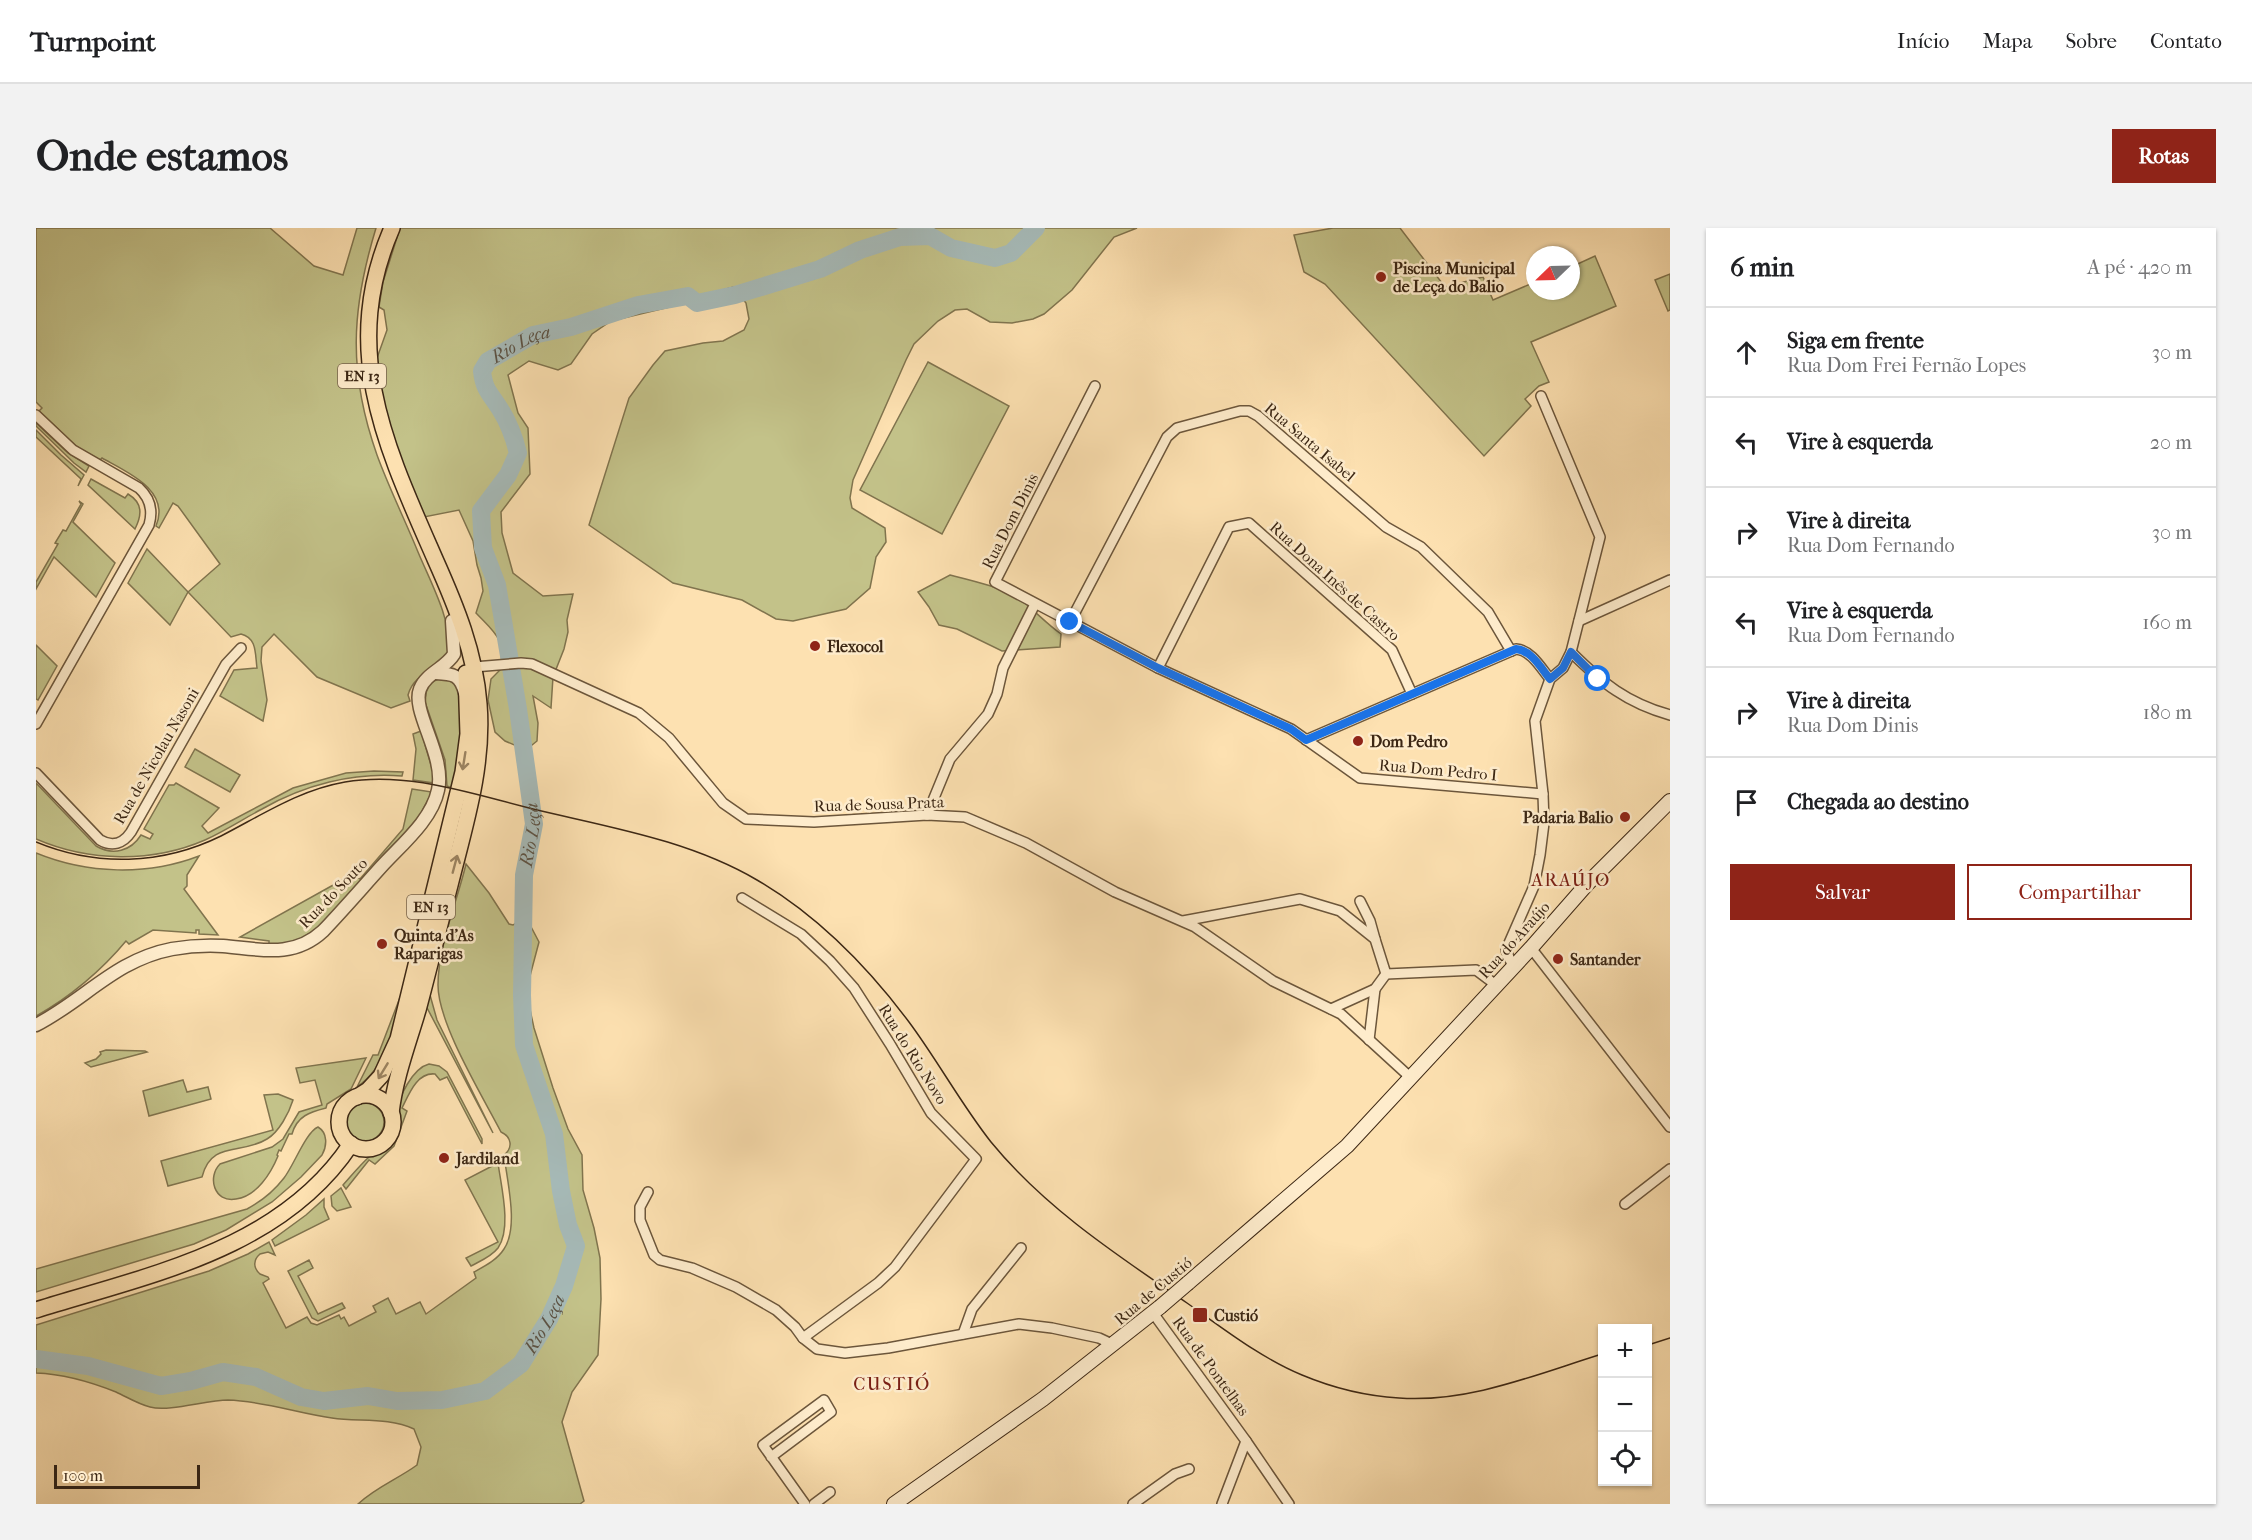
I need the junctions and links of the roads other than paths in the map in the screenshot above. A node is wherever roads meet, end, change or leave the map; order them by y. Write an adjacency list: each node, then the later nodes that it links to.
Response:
1 (382, 228): 8 (main road, EN 13)
2 (392, 228): 14 (main road, EN 13)
3 (1095, 386): 7 (street, Rua Dom Dinis)
4 (1541, 396): 9 (street)
5 (36, 415): 21 (street)
6 (1670, 580): 9 (street)
7 (1035, 604): 10 (street, Rua Dom Dinis); 26 (street)
8 (452, 621): 16 (street, Rua do Souto); 19 (main road, EN 13)
9 (1579, 621): 13 (street)
10 (1070, 622): 12 (street, Rua Santa Isabel); 15 (street, Rua Dom Dinis)
11 (241, 648): 23 (street, Rua de Nicolau Nasoni)
12 (1511, 651): 17 (street); 18 (street)
13 (1571, 652): 17 (street); 20 (street)
14 (474, 667): 26 (street, Rua de Sousa Prata); 41 (main road, EN 13, one-way to 14)
15 (1158, 668): 18 (street, Rua Dona Inês de Castro); 22 (street, Rua Dom Dinis)
16 (435, 673): 19 (street); 37 (street, Rua do Souto)
17 (1550, 679): 24 (street)
18 (1412, 694): 22 (street)
19 (467, 703): 40 (main road, EN 13, one-way to 40)
20 (1670, 715)
21 (36, 724)
22 (1306, 740): 24 (street, Rua Dom Pedro I)
23 (36, 773)
24 (1543, 794): 32 (street)
25 (1670, 801): 31 (main road, Rua do Araújo)
26 (927, 815): 29 (street, Rua de Sousa Prata)
27 (741, 898): 51 (street, Rua do Rio Novo)
28 (1360, 901): 30 (street)
29 (1182, 922): 30 (street); 36 (street, Rua de Sousa Prata)
30 (1375, 939): 33 (street)
31 (1531, 948): 32 (main road, Rua do Araújo); 42 (street)
32 (1513, 967): 34 (main road, Rua do Araújo)
33 (1386, 974): 34 (street); 35 (street)
34 (1496, 985): 39 (main road, Rua do Araújo)
35 (1375, 988): 36 (street); 38 (street)
36 (1331, 1010): 38 (street, Rua de Sousa Prata)
37 (36, 1025)
38 (1369, 1040): 39 (street, Rua de Sousa Prata)
39 (1411, 1078): 49 (main road, Rua de Custió, bridge)
40 (357, 1097): 41 (main road); 43 (main road, EN 13)
41 (391, 1113): 43 (main road, EN 13)
42 (1670, 1127)
43 (351, 1144): 48 (main road)
44 (1670, 1169): 46 (street)
45 (648, 1192): 51 (street)
46 (1625, 1204)
47 (1021, 1248): 50 (street)
48 (36, 1310)
49 (1156, 1310): 52 (main road, Rua de Custió); 53 (street, Rua de Pontelhas)
50 (963, 1334): 51 (street); 52 (street)
51 (803, 1338)
52 (1114, 1345): 59 (main road, Rua de Custió)
53 (1246, 1440): 61 (street, Rua de Pontelhas); 62 (street)
54 (771, 1457): 54 (street); 57 (street)
55 (1189, 1468): 60 (street)
56 (830, 1492): 58 (street)
57 (805, 1504)
58 (814, 1504)
59 (894, 1504)
60 (1133, 1504)
61 (1222, 1504)
62 (1289, 1504)

